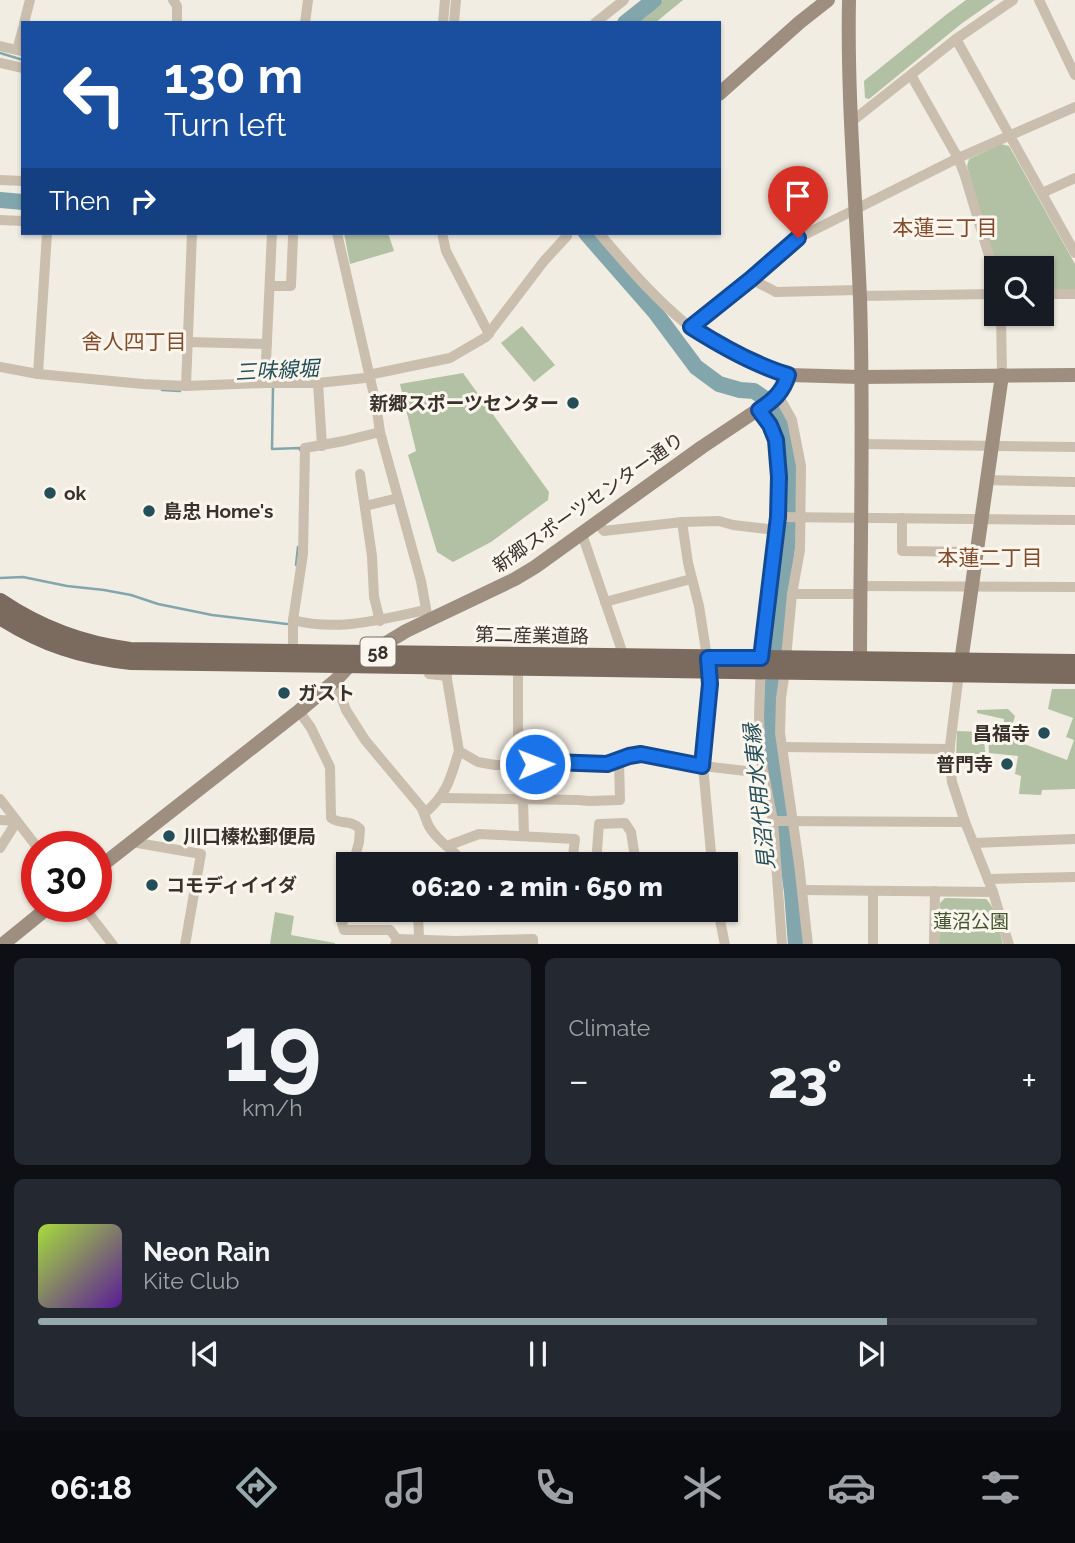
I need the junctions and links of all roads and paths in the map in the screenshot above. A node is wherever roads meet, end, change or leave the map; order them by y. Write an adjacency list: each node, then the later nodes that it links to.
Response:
1 (30, 0): 11 (street)
2 (173, 0): 12 (street)
3 (308, 0): 13 (street)
4 (445, 0): 14 (street)
5 (456, 0): 15 (street)
6 (625, 0): 16 (street)
7 (828, 0): 24 (street)
8 (849, 0): 26 (street)
9 (1013, 0): 17 (street)
10 (1038, 0): 23 (street)
11 (24, 21)
12 (177, 21)
13 (305, 21)
14 (443, 21)
15 (454, 21)
16 (599, 21)
17 (956, 39): 22 (street); 27 (street)
18 (0, 46): 19 (street)
19 (20, 51)
20 (0, 63): 21 (street)
21 (21, 68)
22 (911, 75): 26 (street); 28 (street)
23 (1075, 75)
24 (721, 92)
25 (1075, 107): 27 (street)
26 (852, 122): 33 (street)
27 (1010, 136): 28 (street); 32 (street)
28 (958, 158): 33 (street); 45 (street)
29 (1075, 178): 32 (street)
30 (0, 180): 31 (street)
31 (21, 181)
32 (1042, 193): 44 (street)
33 (856, 209): 46 (street); 48 (street)
34 (0, 220): 35 (street)
35 (21, 221)
36 (47, 235): 58 (street)
37 (192, 235): 55 (street)
38 (272, 235): 47 (street)
39 (337, 235): 63 (street)
40 (442, 235): 54 (street)
41 (567, 235): 54 (street)
42 (601, 235): 53 (street)
43 (293, 237): 47 (street)
44 (1075, 253)
45 (989, 256)
46 (751, 279): 48 (street); 53 (street)
47 (270, 286): 56 (street)
48 (860, 293): 49 (street); 62 (street)
49 (984, 294)
50 (1054, 294): 51 (street)
51 (1075, 294)
52 (1001, 326): 60 (street)
53 (691, 327): 59 (street)
54 (489, 334): 63 (street)
55 (188, 342): 56 (street); 66 (street)
56 (267, 344): 64 (street)
57 (0, 367): 58 (street)
58 (38, 374): 66 (street)
59 (788, 375): 62 (street); 67 (street)
60 (1002, 375): 61 (street); 62 (street); 71 (street)
61 (1075, 375)
62 (861, 377): 69 (street)
63 (370, 379): 65 (street); 68 (street)
64 (265, 383): 65 (street); 66 (street)
65 (318, 383): 70 (street)
66 (186, 386)
67 (768, 403): 78 (street); 79 (street); 85 (street, 新郷スポーツセンター通り)
68 (380, 432): 70 (street); 76 (street)
69 (862, 444): 71 (street); 80 (street)
70 (322, 446): 98 (street)
71 (993, 446): 72 (street); 74 (street)
72 (1075, 447)
73 (360, 474): 77 (street)
74 (987, 480): 75 (street); 82 (street)
75 (1075, 482)
76 (398, 498): 77 (street); 96 (street)
77 (365, 506): 99 (street)
78 (781, 517): 79 (street); 86 (street)
79 (799, 517): 80 (street); 93 (street)
80 (861, 517): 81 (street); 92 (street)
81 (902, 518): 82 (street); 88 (street)
82 (981, 519): 83 (street); 88 (street)
83 (1075, 520)
84 (682, 522): 85 (street); 86 (street); 89 (street)
85 (598, 523): 87 (street, 新郷スポーツセンター通り)
86 (776, 530): 106 (street)
87 (582, 534): 95 (street); 96 (street, 新郷スポーツセンター通り)
88 (977, 552): 90 (street)
89 (691, 579): 95 (street); 104 (street)
90 (972, 587): 91 (street); 92 (street); 108 (street)
91 (1075, 587)
92 (860, 590): 93 (street); 107 (street)
93 (792, 593): 106 (street)
94 (0, 601): 100 (main road, 第二産業道路 / 58)
95 (605, 602): 102 (street)
96 (427, 615): 99 (street); 101 (street, 新郷スポーツセンター通り)
97 (0, 617): 105 (main road, 第二産業道路 / 58)
98 (293, 620): 99 (street); 100 (street)
99 (380, 621)
100 (293, 652): 101 (main road, 第二産業道路 / 58)
101 (369, 652): 102 (main road, 第二産業道路 / 58); 105 (street, 新郷スポーツセンター通り)
102 (624, 657): 104 (main road, 第二産業道路 / 58)
103 (1075, 662): 108 (main road, 第二産業道路 / 58)
104 (708, 664): 106 (main road, 第二産業道路 / 58); 109 (main road, 第二産業道路 / 58); 120 (street)
105 (350, 665): 110 (main road, 第二産業道路 / 58); 113 (street, 新郷スポーツセンター通り)
106 (773, 665): 107 (main road, 第二産業道路 / 58); 115 (street); 121 (street)
107 (860, 665): 108 (main road, 第二産業道路 / 58)
108 (960, 667): 112 (main road, 第二産業道路 / 58); 116 (street)
109 (518, 668): 110 (main road, 第二産業道路 / 58); 119 (street)
110 (446, 672): 111 (street); 117 (street)
111 (429, 674)
112 (1075, 676)
113 (335, 681): 114 (street, 新郷スポーツセンター通り); 125 (street)
114 (299, 711): 133 (street, 新郷スポーツセンター通り); 137 (street)
115 (782, 747): 116 (street); 128 (street)
116 (950, 749): 129 (street)
117 (459, 751): 119 (street); 122 (street)
118 (619, 761): 119 (street); 120 (street); 124 (street)
119 (517, 765): 124 (street)
120 (702, 766): 121 (street); 142 (street)
121 (763, 773): 128 (street)
122 (441, 798): 124 (street); 125 (street)
123 (0, 799): 127 (street)
124 (521, 800): 131 (street)
125 (425, 813): 135 (street)
126 (0, 820): 127 (street)
127 (17, 821): 130 (street); 136 (street)
128 (784, 821): 129 (street); 146 (street); 164 (street)
129 (965, 822): 134 (street)
130 (25, 831)
131 (524, 835): 135 (street); 139 (street)
132 (1075, 839): 134 (street)
133 (132, 842): 143 (street, 新郷スポーツセンター通り); 161 (street)
134 (974, 843): 145 (street)
135 (447, 846): 138 (street)
136 (0, 848)
137 (357, 852)
138 (453, 852)
139 (573, 852)
140 (597, 852): 141 (street)
141 (634, 852)
142 (711, 852)
143 (112, 858)
144 (1075, 877): 145 (street)
145 (988, 880): 149 (street)
146 (802, 890): 147 (street); 165 (street)
147 (873, 891): 148 (street); 166 (street)
148 (935, 891): 149 (street); 167 (street)
149 (993, 892): 168 (street)
150 (30, 922): 159 (street)
151 (96, 922): 160 (street)
152 (343, 922): 158 (street)
153 (418, 922): 157 (street)
154 (491, 922): 156 (street)
155 (720, 922): 163 (street)
156 (493, 939): 157 (street); 162 (street)
157 (419, 940): 158 (street)
158 (396, 942)
159 (2, 944)
160 (113, 944)
161 (185, 944)
162 (533, 944)
163 (725, 944)
164 (782, 944)
165 (807, 944)
166 (873, 944)
167 (934, 944)
168 (1009, 944)

